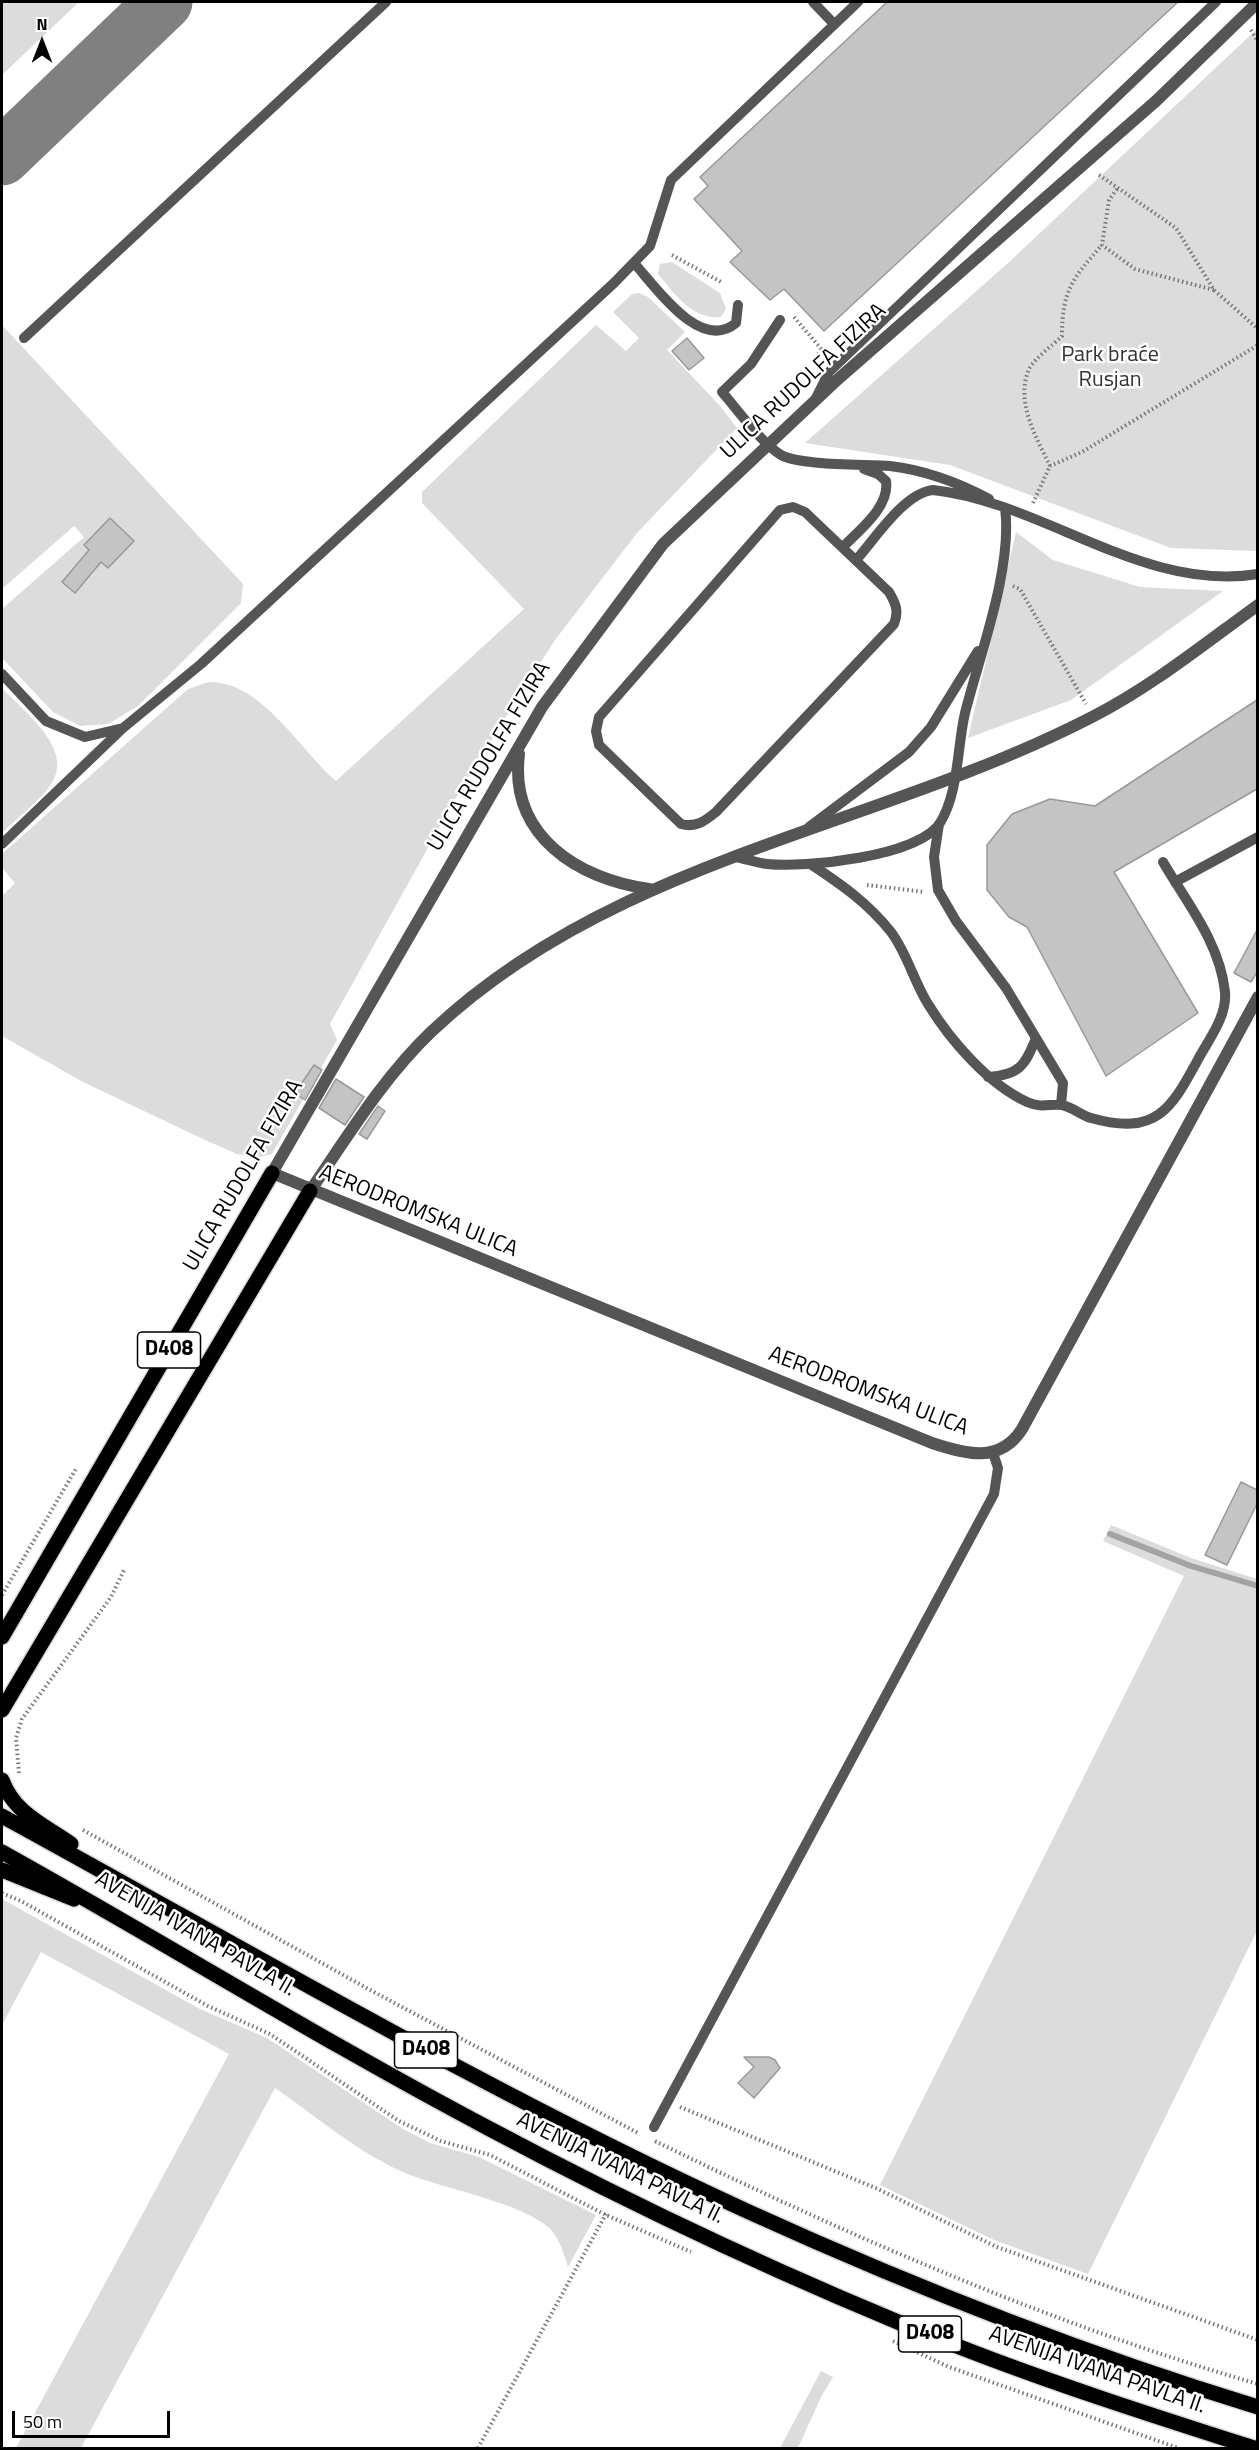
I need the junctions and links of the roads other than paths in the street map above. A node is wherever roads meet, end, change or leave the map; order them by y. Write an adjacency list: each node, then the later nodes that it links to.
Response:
1 (386, 2): 10 (lane)
2 (813, 2): 6 (lane)
3 (858, 2): 6 (lane)
4 (1216, 2): 11 (lane)
5 (1257, 2): 11 (street, ULICA RUDOLFA FIZIRA)
6 (834, 24): 7 (lane)
7 (634, 263): 8 (lane); 21 (lane)
8 (738, 305)
9 (780, 320): 12 (lane)
10 (24, 338)
11 (814, 400): 12 (street, ULICA RUDOLFA FIZIRA)
12 (769, 445): 13 (lane); 22 (street, ULICA RUDOLFA FIZIRA)
13 (857, 466): 14 (lane); 15 (lane)
14 (1005, 508): 16 (lane); 17 (lane); 19 (lane)
15 (843, 547): 16 (lane); 16 (lane)
16 (856, 560)
17 (1257, 574)
18 (1257, 605): 23 (street)
19 (987, 636): 23 (lane); 25 (lane)
20 (2, 674): 21 (lane)
21 (123, 728): 27 (lane)
22 (520, 747): 32 (street); 38 (street, ULICA RUDOLFA FIZIRA)
23 (954, 776): 24 (lane); 25 (street)
24 (939, 824): 30 (lane); 35 (lane)
25 (804, 830): 28 (street)
26 (1257, 837): 31 (lane)
27 (2, 844)
28 (736, 857): 30 (lane); 32 (street)
29 (1163, 862): 31 (lane)
30 (812, 865): 36 (lane)
31 (1175, 882): 37 (lane)
32 (650, 889): 39 (street)
33 (1257, 997): 34 (street, AERODROMSKA ULICA)
34 (1254, 1010): 40 (street, AERODROMSKA ULICA)
35 (1036, 1038): 36 (lane); 37 (lane)
36 (987, 1077): 37 (lane)
37 (1061, 1105)
38 (272, 1173): 39 (street, AERODROMSKA ULICA); 41 (main road, ULICA RUDOLFA FIZIRA / D408)
39 (310, 1191): 40 (street, AERODROMSKA ULICA); 42 (main road, D408)
40 (993, 1453): 49 (lane)
41 (2, 1637)
42 (2, 1710)
43 (2, 1780): 46 (main road)
44 (2, 1816): 46 (main road, AVENIJA IVANA PAVLA II. / D408)
45 (2, 1852): 48 (main road, AVENIJA IVANA PAVLA II. / D408)
46 (95, 1867): 50 (main road, AVENIJA IVANA PAVLA II. / D408)
47 (2, 1870): 48 (main road)
48 (98, 1905): 51 (main road, AVENIJA IVANA PAVLA II. / D408)
49 (654, 2127)
50 (1257, 2407)
51 (1254, 2448)

